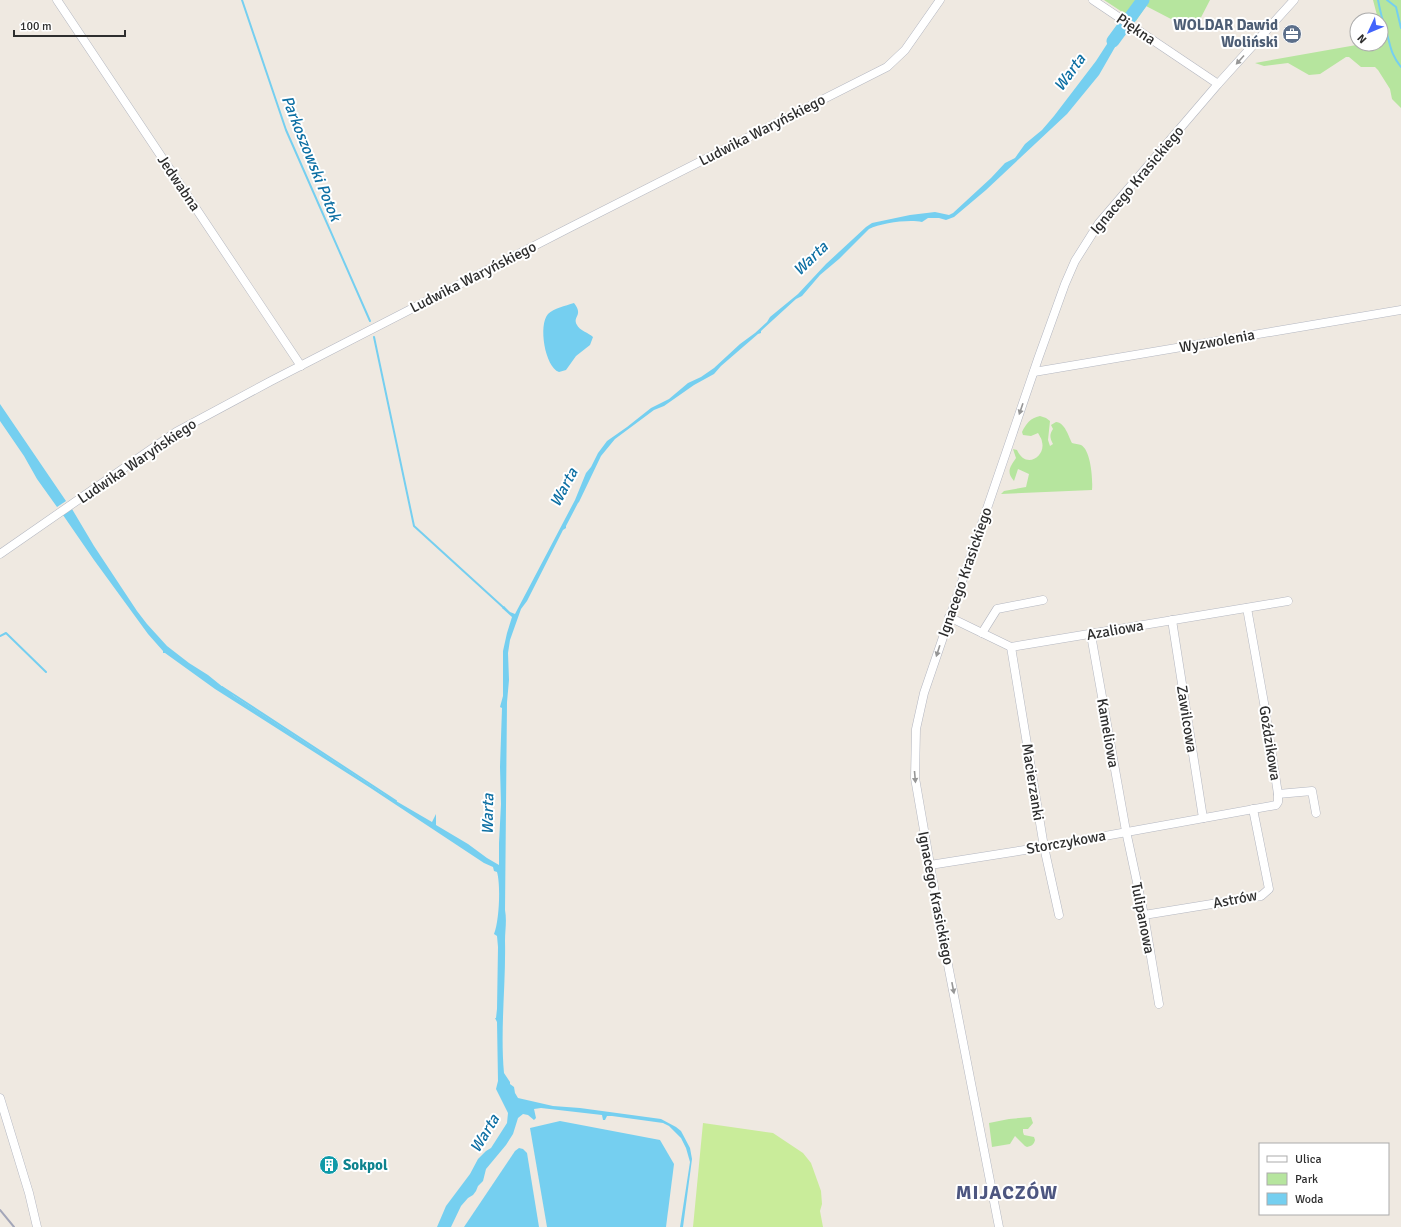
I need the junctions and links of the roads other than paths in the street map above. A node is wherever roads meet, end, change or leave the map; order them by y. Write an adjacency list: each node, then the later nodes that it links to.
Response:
1 (58, 0): 7 (street, Jedwabna)
2 (940, 0): 7 (street, Ludwika Waryńskiego)
3 (1094, 0): 5 (street, Piękna)
4 (1294, 0): 5 (street, Ignacego Krasickiego, one-way to 5)
5 (1218, 84): 8 (street, Ignacego Krasickiego)
6 (1401, 310): 8 (street, Wyzwolenia)
7 (301, 366): 9 (street, Ludwika Waryńskiego)
8 (1034, 372): 13 (street, Ignacego Krasickiego, one-way to 13)
9 (0, 554)
10 (1043, 600): 15 (street)
11 (1288, 601): 12 (street, Azaliowa)
12 (1247, 608): 14 (street, Azaliowa); 18 (street, Goździkowa)
13 (949, 617): 15 (street); 24 (street, Ignacego Krasickiego, one-way to 24)
14 (1172, 620): 16 (street, Azaliowa); 21 (street, Zawilcowa)
15 (982, 633): 17 (street)
16 (1091, 634): 17 (street, Azaliowa); 22 (street, Kameliowa)
17 (1011, 647): 23 (street, Macierzanki)
18 (1278, 794): 19 (street, Goździkowa); 20 (street)
19 (1253, 809): 21 (street, Goździkowa); 25 (street, Astrów)
20 (1316, 813)
21 (1203, 818): 22 (street, Storczykowa)
22 (1126, 831): 23 (street, Storczykowa); 25 (street, Tulipanowa)
23 (1044, 847): 24 (street, Storczykowa); 26 (street, Macierzanki)
24 (930, 865): 30 (street, Ignacego Krasickiego, one-way to 30)
25 (1144, 914): 27 (street, Tulipanowa)
26 (1059, 915)
27 (1159, 1004)
28 (0, 1098): 29 (street)
29 (37, 1227)
30 (999, 1227)

